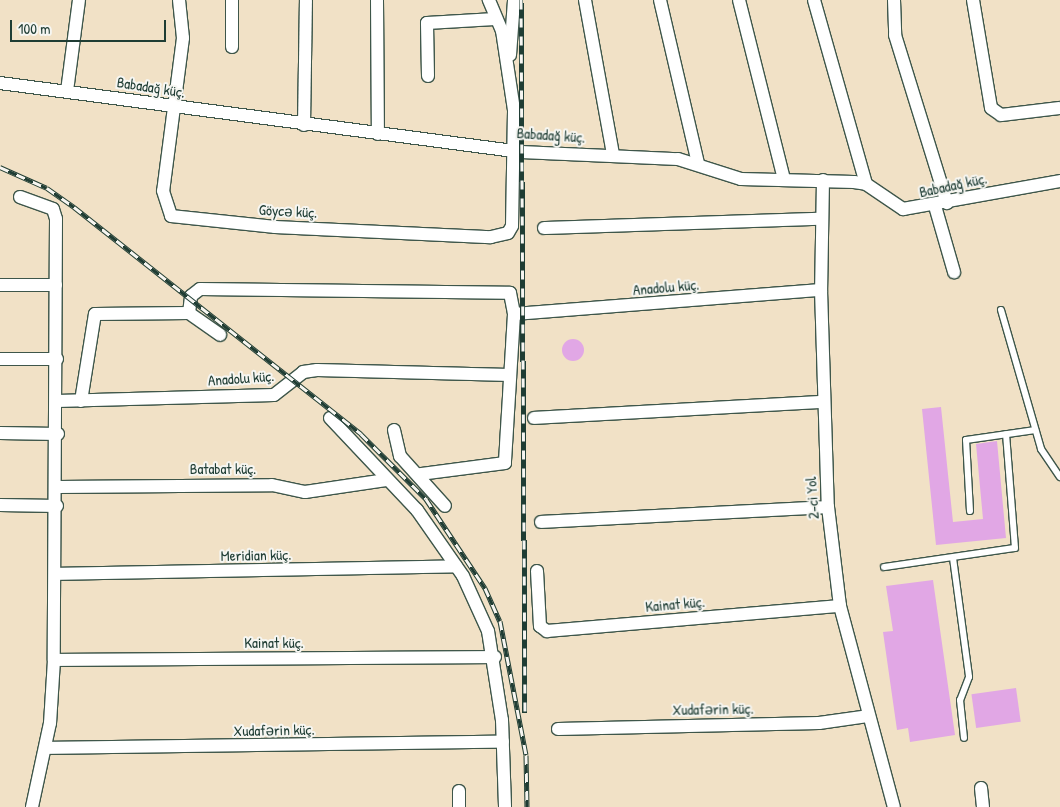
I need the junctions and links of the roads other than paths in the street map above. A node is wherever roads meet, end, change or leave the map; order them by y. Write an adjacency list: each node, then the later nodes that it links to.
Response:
1 (79, 0): 19 (street)
2 (179, 0): 20 (street, Göycə küç.)
3 (232, 0): 15 (street)
4 (306, 0): 22 (street)
5 (377, 0): 23 (street)
6 (489, 0): 14 (street)
7 (514, 0): 16 (street)
8 (585, 0): 25 (street)
9 (660, 0): 26 (street)
10 (739, 0): 27 (street)
11 (814, 0): 30 (street)
12 (894, 0): 32 (street)
13 (972, 0): 21 (street)
14 (495, 19): 16 (street); 17 (street)
15 (232, 47)
16 (509, 66): 24 (street)
17 (428, 76)
18 (0, 83): 19 (street, Babadağ küç.)
19 (67, 91): 20 (street, Babadağ küç.)
20 (174, 107): 22 (street, Babadağ küç.); 24 (street, Göycə küç.)
21 (1060, 108)
22 (304, 125): 23 (street, Babadağ küç.)
23 (378, 134): 24 (street, Babadağ küç.)
24 (514, 150): 25 (street, Babadağ küç.)
25 (613, 154): 26 (street, Babadağ küç.)
26 (698, 163): 27 (street, Babadağ küç.)
27 (784, 178): 28 (street, Babadağ küç.)
28 (823, 180): 30 (street, Babadağ küç.); 33 (street, 2-ci Yol)
29 (1060, 181): 32 (street, Babadağ küç.)
30 (866, 184): 32 (street, Babadağ küç.)
31 (20, 197): 37 (street)
32 (941, 204): 35 (street)
33 (821, 219): 34 (street); 38 (street, 2-ci Yol)
34 (544, 228)
35 (954, 272)
36 (0, 285): 37 (street)
37 (56, 285): 44 (street)
38 (820, 290): 41 (street, Anadolu küç.); 48 (street, 2-ci Yol)
39 (1002, 310): 52 (lane)
40 (189, 313): 41 (street); 42 (street); 47 (street)
41 (514, 314): 45 (street)
42 (220, 335)
43 (0, 359): 44 (street)
44 (57, 360): 46 (street)
45 (510, 375): 47 (street, Anadolu küç.); 56 (street)
46 (57, 401): 47 (street, Anadolu küç.); 54 (street)
47 (82, 401)
48 (823, 402): 50 (street); 63 (street, 2-ci Yol)
49 (330, 418): 58 (street)
50 (534, 418)
51 (394, 430): 56 (street)
52 (1035, 430): 55 (lane); 57 (lane)
53 (0, 433): 54 (street)
54 (58, 434): 59 (street)
55 (1006, 434): 64 (lane); 66 (lane)
56 (420, 474): 62 (street)
57 (1060, 477)
58 (386, 480): 59 (street, Batabat küç.); 67 (street)
59 (58, 487): 61 (street)
60 (0, 505): 61 (street)
61 (57, 506): 70 (street)
62 (445, 506)
63 (828, 507): 65 (street); 71 (street, 2-ci Yol)
64 (970, 511)
65 (541, 522)
66 (953, 558): 68 (lane); 76 (lane)
67 (456, 566): 70 (street, Meridian küç.); 72 (street)
68 (884, 567)
69 (537, 571): 71 (street, Kainat küç.)
70 (56, 574): 73 (street)
71 (840, 606): 74 (street, 2-ci Yol)
72 (495, 657): 73 (street, Kainat küç.); 77 (street)
73 (54, 660): 78 (street)
74 (868, 716): 75 (street, Xudafərin küç.); 84 (street, 2-ci Yol)
75 (558, 729)
76 (964, 738)
77 (503, 742): 78 (street, Xudafərin küç.); 83 (street)
78 (46, 748): 81 (street)
79 (981, 788): 85 (street)
80 (459, 791): 82 (street)
81 (32, 807)
82 (459, 807)
83 (505, 807)
84 (894, 807)
85 (983, 807)

